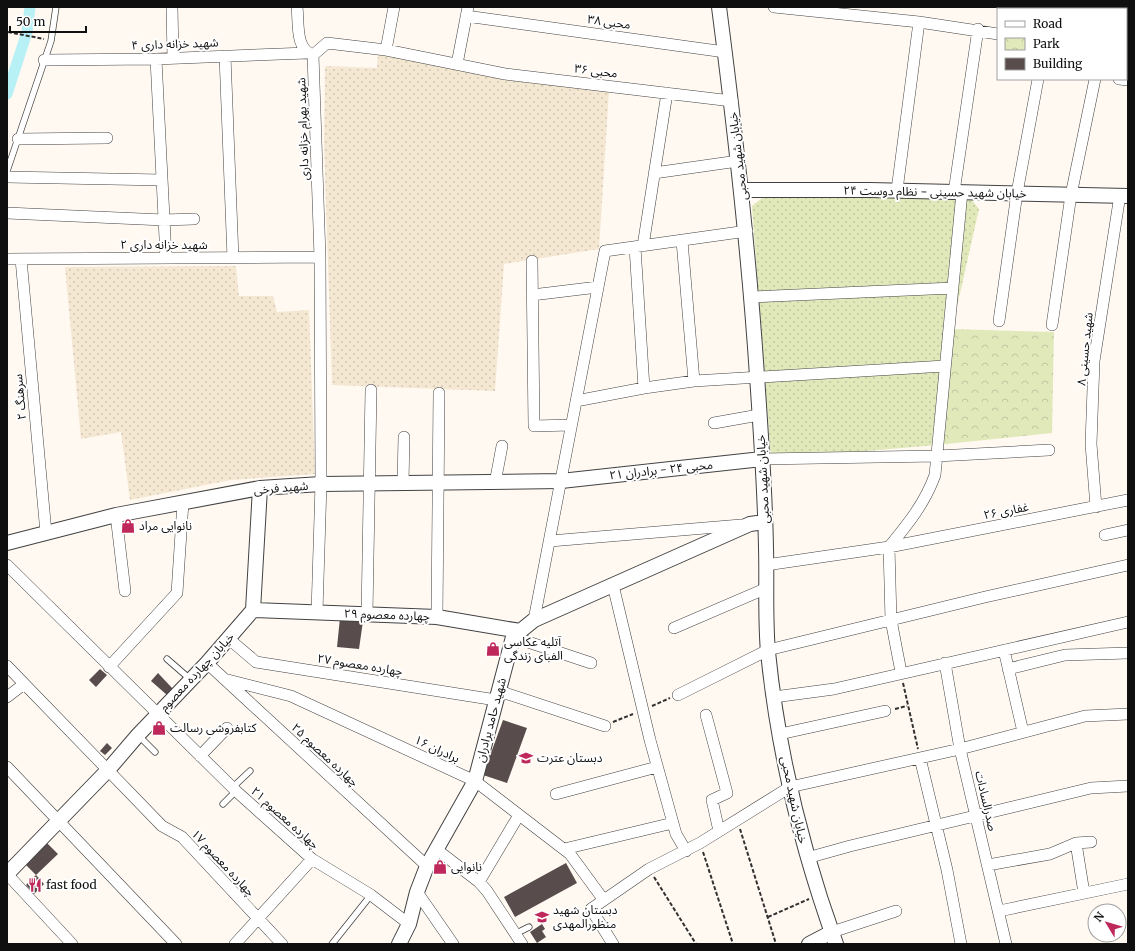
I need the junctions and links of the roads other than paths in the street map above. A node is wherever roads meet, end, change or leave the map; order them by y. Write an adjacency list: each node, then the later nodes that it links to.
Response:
1 (56, 7): 17 (lane)
2 (172, 7): 15 (street)
3 (297, 7): 13 (street, شهید بهرام خزانه داری)
4 (394, 7): 11 (street)
5 (719, 7): 12 (street, خیابان شهید محبی)
6 (774, 7): 8 (street)
7 (467, 12): 12 (street, محبی ۳۸); 18 (street)
8 (919, 22): 9 (street); 31 (street)
9 (978, 30): 10 (street); 32 (street)
10 (997, 34)
11 (386, 50): 13 (street, محبی ۳۶); 18 (street, محبی ۳۶)
12 (725, 52): 22 (street, خیابان شهید محبی)
13 (310, 54): 14 (street, شهید خزانه داری ۴); 42 (street, شهید بهرام خزانه داری)
14 (225, 56): 15 (street, شهید خزانه داری ۴); 44 (street)
15 (173, 58): 16 (street, شهید خزانه داری ۴)
16 (156, 59): 17 (street, شهید خزانه داری ۴); 29 (street)
17 (44, 60): 24 (lane)
18 (457, 64): 21 (street, محبی ۳۶)
19 (1038, 80): 33 (street)
20 (1094, 80): 34 (street)
21 (667, 93): 22 (street, محبی ۳۶); 27 (street)
22 (732, 101): 25 (street, خیابان شهید محبی)
23 (107, 138): 24 (street)
24 (18, 139): 26 (lane)
25 (738, 161): 27 (street); 30 (street, خیابان شهید محبی)
26 (7, 171)
27 (654, 173): 41 (street)
28 (7, 177): 29 (street)
29 (162, 180): 38 (street)
30 (742, 190): 31 (street, خیابان شهید حسینی - نظام دوست ۲۴); 39 (street, خیابان شهید محبی)
31 (897, 190): 32 (street, خیابان شهید حسینی - نظام دوست ۲۴)
32 (958, 192): 33 (street, خیابان شهید حسینی - نظام دوست ۲۴); 49 (street)
33 (1017, 193): 34 (street, خیابان شهید حسینی - نظام دوست ۲۴); 52 (street)
34 (1071, 195): 35 (street, خیابان شهید حسینی - نظام دوست ۲۴); 53 (street)
35 (1124, 196): 78 (street, شهید حسینی ۸)
36 (7, 213): 38 (street)
37 (194, 219): 38 (street)
38 (164, 220): 43 (street)
39 (746, 231): 40 (street); 51 (street, خیابان شهید محبی)
40 (682, 241): 41 (street); 56 (street)
41 (639, 246): 48 (street); 57 (street)
42 (320, 257): 44 (street, شهید خزانه داری ۲); 73 (street, شهید بهرام خزانه داری)
43 (166, 258): 44 (street, شهید خزانه داری ۲); 46 (street, شهید خزانه داری ۲)
44 (233, 258)
45 (7, 259): 46 (street, شهید خزانه داری ۲)
46 (21, 259): 83 (street, سرهنگ ۲)
47 (532, 261): 50 (street)
48 (598, 287): 50 (street); 60 (street)
49 (953, 288): 51 (street); 54 (street)
50 (532, 295): 63 (street)
51 (751, 297): 55 (street, خیابان شهید محبی)
52 (998, 321)
53 (1052, 325)
54 (945, 366): 55 (street); 67 (street)
55 (757, 376): 56 (street); 61 (street, خیابان شهید محبی)
56 (694, 381): 57 (street)
57 (644, 388): 60 (street)
58 (371, 390): 74 (street)
59 (439, 393): 70 (street)
60 (576, 401): 63 (street)
61 (760, 416): 62 (street); 68 (street, خیابان شهید محبی)
62 (714, 423)
63 (571, 425): 69 (street)
64 (404, 437): 71 (street)
65 (502, 446): 72 (street)
66 (1049, 450): 67 (street)
67 (936, 456): 68 (street); 87 (street)
68 (762, 459): 69 (street, محبی ۲۴ - برادران ۲۱); 80 (street, خیابان شهید محبی)
69 (561, 481): 72 (street, شهید فرخی); 85 (street)
70 (438, 482): 71 (street, شهید فرخی); 72 (street, شهید فرخی); 97 (street)
71 (403, 483): 74 (street, شهید فرخی)
72 (495, 483)
73 (322, 484): 74 (street, شهید فرخی); 75 (street, شهید فرخی); 95 (street, شهید بهرام خزانه داری)
74 (370, 484): 96 (street)
75 (260, 488): 77 (street, شهید فرخی); 94 (street)
76 (1128, 500): 78 (street, غفاری ۲۶)
77 (183, 502): 79 (street, شهید فرخی); 112 (street)
78 (1096, 506): 87 (street, غفاری ۲۶)
79 (116, 515): 83 (street, شهید فرخی); 93 (street)
80 (765, 522): 81 (street); 89 (street, خیابان شهید محبی)
81 (750, 524): 85 (street); 91 (street)
82 (1128, 530): 84 (street)
83 (46, 533): 86 (street, شهید فرخی)
84 (1105, 535)
85 (550, 540): 98 (street)
86 (7, 543)
87 (888, 547): 89 (street, غفاری ۲۶); 99 (street)
88 (7, 565): 112 (street, چهارده معصوم ۲۱)
89 (766, 565): 92 (street, خیابان شهید محبی)
90 (1128, 565): 99 (street)
91 (613, 585): 98 (street); 136 (street)
92 (767, 588): 101 (street); 104 (street, خیابان شهید محبی)
93 (125, 591)
94 (253, 610): 95 (street, چهارده معصوم ۲۹); 103 (street, خیابان چهارده معصوم)
95 (317, 612): 96 (street, چهارده معصوم ۲۹)
96 (367, 614): 97 (street, چهارده معصوم ۲۹)
97 (437, 617): 102 (street, چهارده معصوم ۲۹)
98 (534, 620): 102 (street)
99 (891, 620): 104 (street); 114 (street)
100 (1128, 622): 105 (street)
101 (674, 628)
102 (516, 634): 109 (street); 118 (street, شهید حامد برادران)
103 (229, 639): 108 (street, خیابان چهارده معصوم); 118 (street, چهارده معصوم ۲۷)
104 (768, 650): 119 (street); 121 (street, خیابان شهید محبی)
105 (1004, 650): 110 (street); 113 (street)
106 (1128, 653): 113 (street)
107 (167, 659): 116 (lane)
108 (207, 663): 115 (street, چهارده معصوم ۲۵); 116 (street, خیابان چهارده معصوم)
109 (591, 663)
110 (945, 663): 114 (street); 131 (street, صدرالسادات)
111 (7, 666): 117 (street, چهارده معصوم ۱۷)
112 (109, 667): 123 (street, چهارده معصوم ۲۱)
113 (1008, 669): 128 (street)
114 (900, 672): 121 (street)
115 (224, 679): 139 (street, برادران ۱۶); 159 (street, چهارده معصوم ۲۵)
116 (190, 680): 123 (street, خیابان چهارده معصوم)
117 (24, 684): 120 (street); 137 (street, چهارده معصوم ۱۷)
118 (498, 695): 126 (street, چهارده معصوم ۲۷); 139 (street, شهید حامد برادران)
119 (678, 695)
120 (7, 697)
121 (774, 697): 129 (street, خیابان شهید محبی)
122 (885, 711): 129 (street)
123 (157, 714): 130 (street, خیابان چهارده معصوم); 133 (street, چهارده معصوم ۲۱)
124 (1128, 714): 128 (street)
125 (706, 715): 150 (street)
126 (605, 726)
127 (227, 728): 133 (street)
128 (1023, 732): 131 (street)
129 (780, 734): 141 (street, خیابان شهید محبی)
130 (138, 735): 132 (lane); 137 (street, خیابان چهارده معصوم)
131 (960, 749): 134 (street); 146 (street, صدرالسادات)
132 (155, 752)
133 (200, 756): 142 (street, چهارده معصوم ۲۱)
134 (920, 758): 141 (street); 149 (street)
135 (7, 767): 147 (street)
136 (657, 767): 143 (street); 148 (street)
137 (108, 770): 147 (street, خیابان چهارده معصوم); 169 (street, چهارده معصوم ۱۷)
138 (250, 771): 142 (lane)
139 (475, 781): 145 (street, برادران ۱۶); 153 (street, شهید حامد برادران)
140 (1128, 786): 146 (street)
141 (790, 788): 150 (street); 156 (street, خیابان شهید محبی)
142 (234, 790): 144 (lane); 157 (street, چهارده معصوم ۲۱)
143 (556, 794)
144 (223, 804)
145 (519, 815): 154 (street, برادران ۱۶); 161 (street)
146 (976, 816): 149 (street); 158 (street, صدرالسادات)
147 (59, 821): 160 (street, خیابان چهارده معصوم); 175 (street)
148 (673, 823): 154 (street); 155 (street)
149 (936, 825): 156 (street); 184 (street)
150 (719, 831): 155 (street)
151 (1092, 842): 152 (street)
152 (1076, 843): 158 (street); 164 (street)
153 (436, 849): 159 (street, شهید حامد برادران); 161 (street)
154 (564, 849): 166 (street, برادران ۱۶)
155 (686, 850): 166 (street)
156 (807, 858): 173 (street, خیابان شهید محبی)
157 (312, 859): 165 (street, چهارده معصوم ۲۱); 169 (street)
158 (988, 865): 168 (street, صدرالسادات)
159 (427, 866): 163 (street, شهید حامد برادران)
160 (7, 874): 174 (street)
161 (479, 882): 172 (street)
162 (1128, 884): 164 (street)
163 (417, 892): 170 (street, شهید حامد برادران); 180 (street)
164 (1084, 893): 168 (street)
165 (371, 895): 170 (street, چهارده معصوم ۲۱); 178 (lane)
166 (603, 899): 182 (street)
167 (896, 911): 173 (street)
168 (999, 911): 185 (street, صدرالسادات)
169 (258, 919): 176 (street); 177 (street, چهارده معصوم ۱۷)
170 (409, 924): 179 (street, شهید حامد برادران)
171 (529, 927): 172 (lane)
172 (515, 934): 181 (street)
173 (834, 938): 183 (street)
174 (72, 944)
175 (176, 944)
176 (235, 944)
177 (282, 944)
178 (332, 944)
179 (400, 944)
180 (453, 944)
181 (522, 944)
182 (613, 944)
183 (809, 944)
184 (961, 944)
185 (1006, 944)

